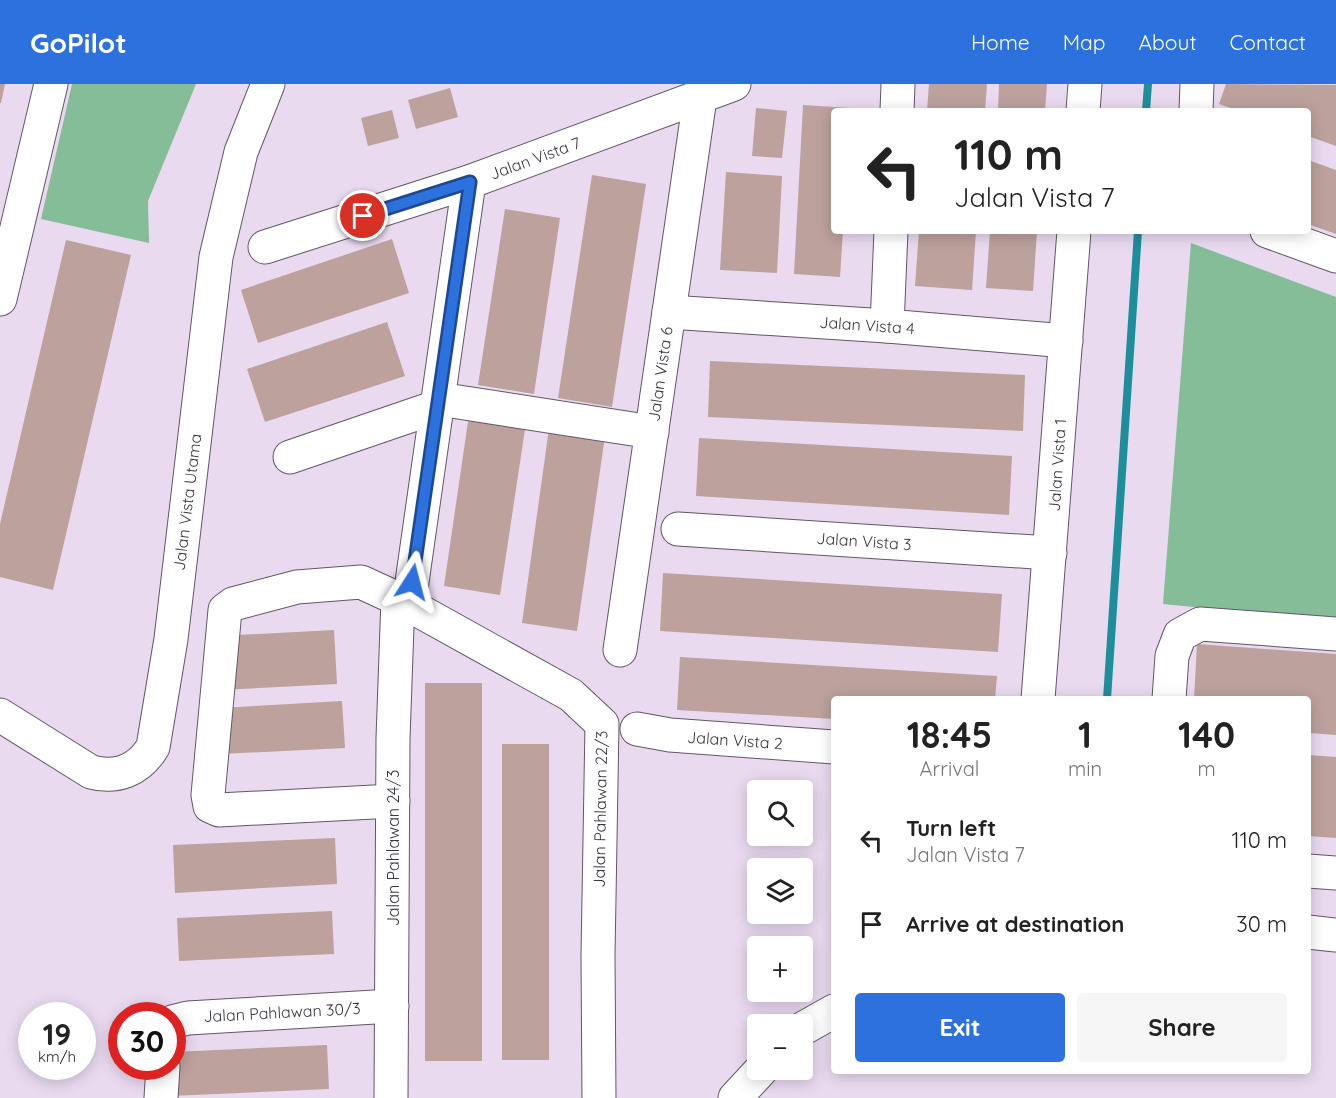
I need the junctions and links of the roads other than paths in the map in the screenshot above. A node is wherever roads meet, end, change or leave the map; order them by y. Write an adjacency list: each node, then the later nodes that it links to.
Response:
1 (51, 84): 17 (street)
2 (268, 84): 31 (street, Jalan Vista Utama)
3 (734, 84): 7 (street, Jalan Vista 7)
4 (898, 84): 8 (street)
5 (1085, 84): 9 (street)
6 (1197, 84): 10 (street)
7 (700, 98): 11 (street, Jalan Vista 7); 18 (street, Jalan Vista 6)
8 (897, 108)
9 (1083, 108)
10 (1196, 108)
11 (470, 182): 15 (street, Jalan Vista 7); 21 (street, Jalan Pahlawan 24/3)
12 (891, 234): 19 (street)
13 (1074, 234): 20 (street, Jalan Vista 1)
14 (1276, 234): 16 (street)
15 (265, 247)
16 (1336, 255)
17 (1, 291)
18 (669, 312): 19 (street, Jalan Vista 4); 22 (street, Jalan Vista 6)
19 (887, 326): 20 (street, Jalan Vista 4)
20 (1066, 341): 25 (street, Jalan Vista 1)
21 (439, 402): 22 (street); 23 (street); 26 (street, Jalan Pahlawan 24/3)
22 (652, 432): 28 (street, Jalan Vista 6)
23 (290, 457)
24 (678, 529): 25 (street, Jalan Vista 3)
25 (1050, 553): 29 (street, Jalan Vista 1)
26 (405, 590): 34 (street, Jalan Pahlawan 24/3); 34 (street, Jalan Pahlawan 22/3); 47 (street, Jalan Pahlawan 22/3)
27 (1336, 634): 30 (street)
28 (620, 650)
29 (1038, 696)
30 (1169, 696)
31 (0, 715)
32 (637, 729): 33 (street, Jalan Vista 2)
33 (831, 747)
34 (393, 801): 39 (street, Jalan Pahlawan 24/3)
35 (1311, 871): 36 (street)
36 (1336, 873)
37 (1311, 932): 38 (street)
38 (1336, 935)
39 (392, 1006): 41 (street, Jalan Pahlawan 30/3); 46 (street, Jalan Pahlawan 24/3)
40 (831, 1013): 42 (street)
41 (186, 1019)
42 (813, 1023)
43 (163, 1080): 45 (street)
44 (752, 1080): 48 (street)
45 (161, 1098)
46 (392, 1098)
47 (599, 1098)
48 (735, 1098)

